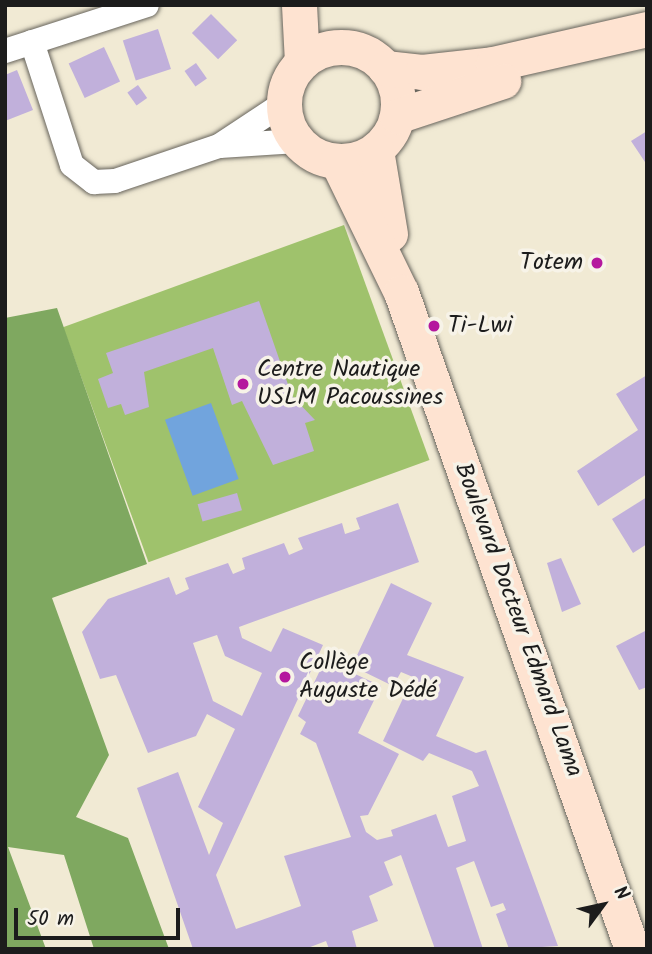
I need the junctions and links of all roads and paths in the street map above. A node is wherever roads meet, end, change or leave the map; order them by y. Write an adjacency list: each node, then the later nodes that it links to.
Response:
1 (147, 5): 5 (street)
2 (299, 5): 9 (street)
3 (319, 5): 6 (street)
4 (647, 29): 10 (street)
5 (32, 42): 8 (street); 14 (street)
6 (342, 47): 9 (street); 10 (street)
7 (647, 49): 12 (street)
8 (5, 51)
9 (302, 62): 11 (street)
10 (385, 68): 12 (street)
11 (284, 103): 13 (street); 14 (street)
12 (397, 116): 15 (street)
13 (297, 141): 14 (street); 16 (street)
14 (219, 146)
15 (376, 150): 16 (street); 17 (street, Boulevard Docteur Edmard Lama)
16 (337, 161): 17 (street, Boulevard Docteur Edmard Lama)
17 (401, 292): 18 (street, Boulevard Docteur Edmard Lama)
18 (632, 949)

